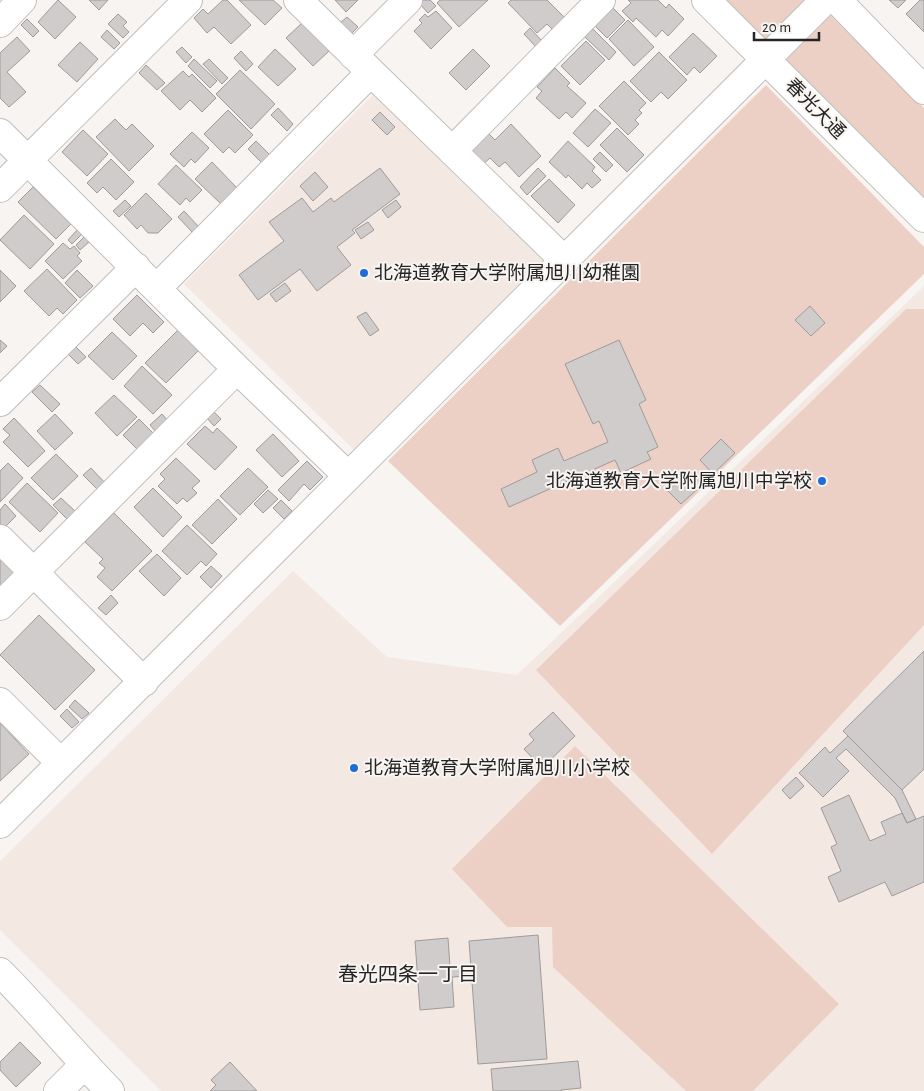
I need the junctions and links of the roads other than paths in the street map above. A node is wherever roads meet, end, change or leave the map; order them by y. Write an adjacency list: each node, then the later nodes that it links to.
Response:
1 (22, 0): 9 (street)
2 (188, 0): 15 (street)
3 (298, 0): 11 (street)
4 (408, 0): 11 (street)
5 (601, 0): 14 (street)
6 (706, 0): 10 (street, 春光大通)
7 (825, 0): 10 (street)
8 (837, 0): 12 (street)
9 (0, 23)
10 (766, 60): 17 (street, 春光大通); 18 (street)
11 (362, 64): 14 (street); 20 (street)
12 (924, 90)
13 (0, 133): 15 (street)
14 (452, 151): 18 (street)
15 (28, 160): 16 (street); 19 (street)
16 (0, 188)
17 (924, 218)
18 (565, 261): 23 (street)
19 (136, 267): 20 (street); 22 (street)
20 (157, 288): 21 (street)
21 (237, 369): 23 (street); 25 (street)
22 (0, 402)
23 (348, 476): 27 (street)
24 (0, 539): 25 (street)
25 (34, 572): 26 (street); 27 (street)
26 (0, 606)
27 (144, 682): 29 (street)
28 (0, 702): 29 (street)
29 (61, 763): 30 (street)
30 (0, 824)
31 (0, 972): 32 (street)
32 (84, 1065): 33 (street); 34 (street)
33 (58, 1091)
34 (110, 1091)

